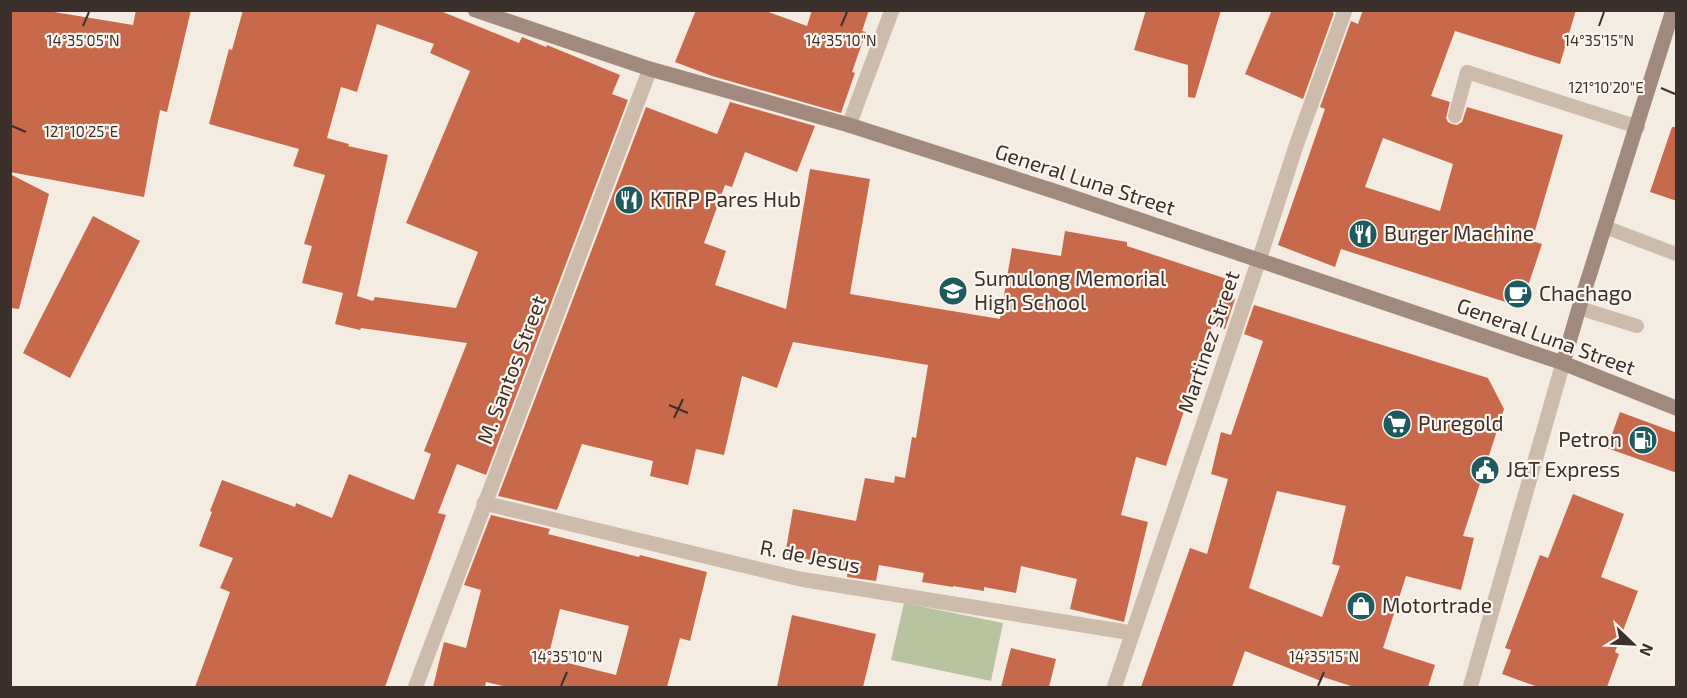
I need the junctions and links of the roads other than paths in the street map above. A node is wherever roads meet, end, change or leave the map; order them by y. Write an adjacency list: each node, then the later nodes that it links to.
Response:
1 (475, 10): 5 (main road, General Luna Street)
2 (892, 10): 7 (street)
3 (1345, 10): 11 (street, Martinez Street)
4 (1673, 10): 8 (main road)
5 (650, 69): 7 (main road, General Luna Street); 16 (street, M. Santos Street)
6 (1455, 116): 8 (lane)
7 (849, 125): 11 (main road, General Luna Street)
8 (1638, 127): 9 (main road)
9 (1605, 227): 10 (lane); 12 (main road)
10 (1677, 254)
11 (1259, 260): 14 (main road, General Luna Street); 17 (street, Martinez Street)
12 (1579, 308): 13 (lane); 14 (main road)
13 (1637, 326)
14 (1563, 363): 15 (main road, General Luna Street); 20 (street)
15 (1677, 408)
16 (484, 503): 17 (street, R. de Jesus); 18 (street, M. Santos Street)
17 (1132, 633): 19 (street, Martinez Street)
18 (415, 687)
19 (1114, 687)
20 (1470, 687)

